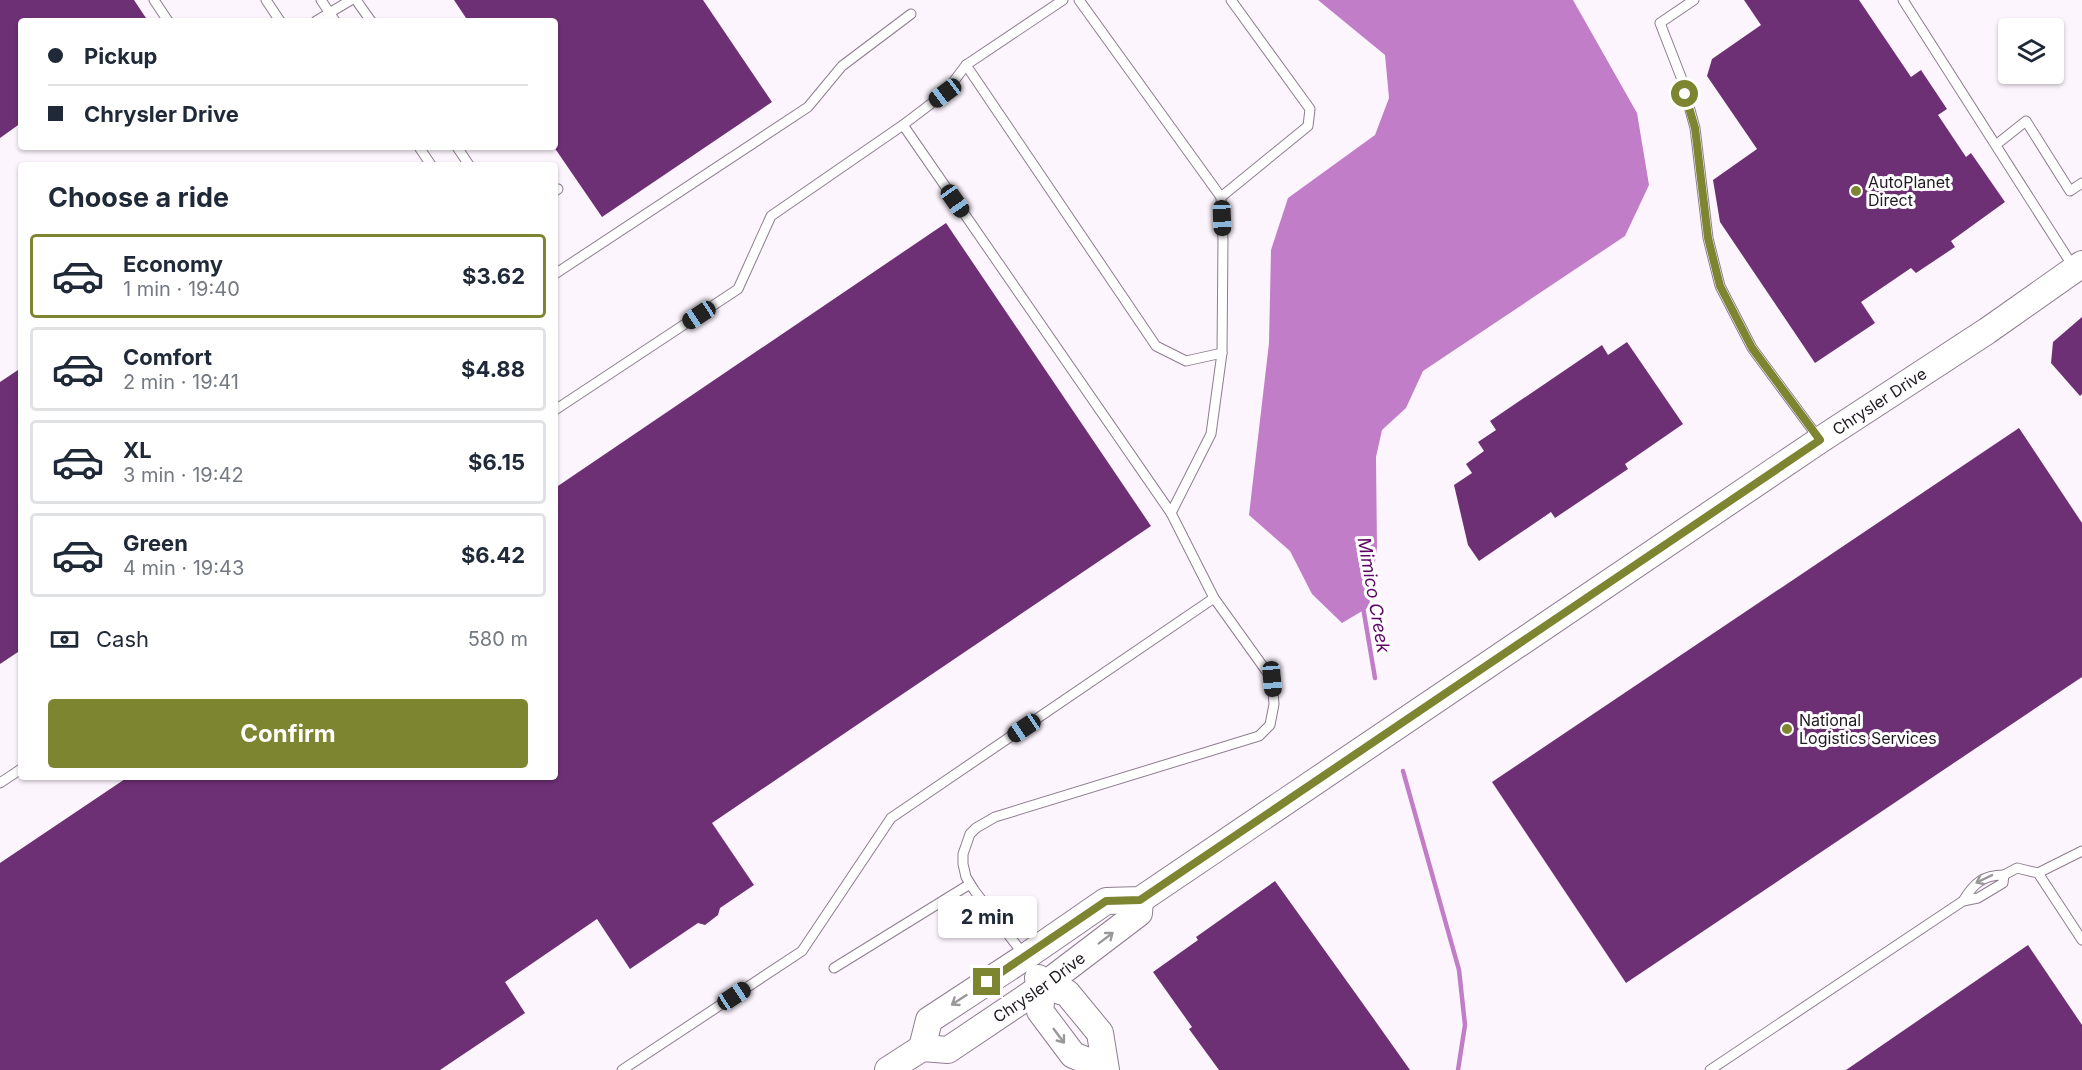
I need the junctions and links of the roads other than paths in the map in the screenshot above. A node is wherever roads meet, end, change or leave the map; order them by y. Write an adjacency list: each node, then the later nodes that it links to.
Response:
1 (154, 0): 13 (lane)
2 (266, 0): 14 (lane)
3 (321, 0): 11 (lane)
4 (351, 0): 11 (lane)
5 (356, 0): 17 (lane)
6 (1063, 0): 18 (lane)
7 (1079, 0): 22 (lane)
8 (1231, 0): 22 (lane)
9 (1694, 0): 27 (lane)
10 (1903, 0): 20 (lane)
11 (330, 12): 15 (lane); 16 (lane)
12 (911, 14): 24 (lane)
13 (166, 18)
14 (278, 18)
15 (321, 18)
16 (333, 18)
17 (368, 18)
18 (966, 65): 19 (lane); 25 (lane)
19 (903, 125): 26 (lane); 28 (lane)
20 (1996, 144): 21 (lane); 23 (lane)
21 (2082, 183)
22 (1221, 196): 25 (lane)
23 (2079, 267): 27 (street, Chrysler Drive)
24 (558, 272)
25 (1222, 352): 28 (lane)
26 (558, 408)
27 (1820, 440): 35 (street, Chrysler Drive)
28 (1171, 513): 29 (lane)
29 (1214, 598): 34 (lane); 42 (lane)
30 (18, 770): 31 (lane)
31 (0, 783)
32 (2082, 851): 33 (lane)
33 (2038, 873): 36 (lane); 44 (lane)
34 (970, 884): 37 (lane); 38 (lane)
35 (1140, 900): 37 (street, Chrysler Drive); 39 (street, Chrysler Drive, one-way to 35)
36 (2082, 940)
37 (1025, 957): 39 (street); 40 (street, Chrysler Drive, one-way to 40)
38 (834, 968)
39 (1043, 986): 40 (street, Chrysler Drive); 41 (street); 41 (street, one-way to 41)
40 (922, 1048): 43 (street)
41 (1106, 1069)
42 (622, 1070)
43 (888, 1070)
44 (1710, 1070)

